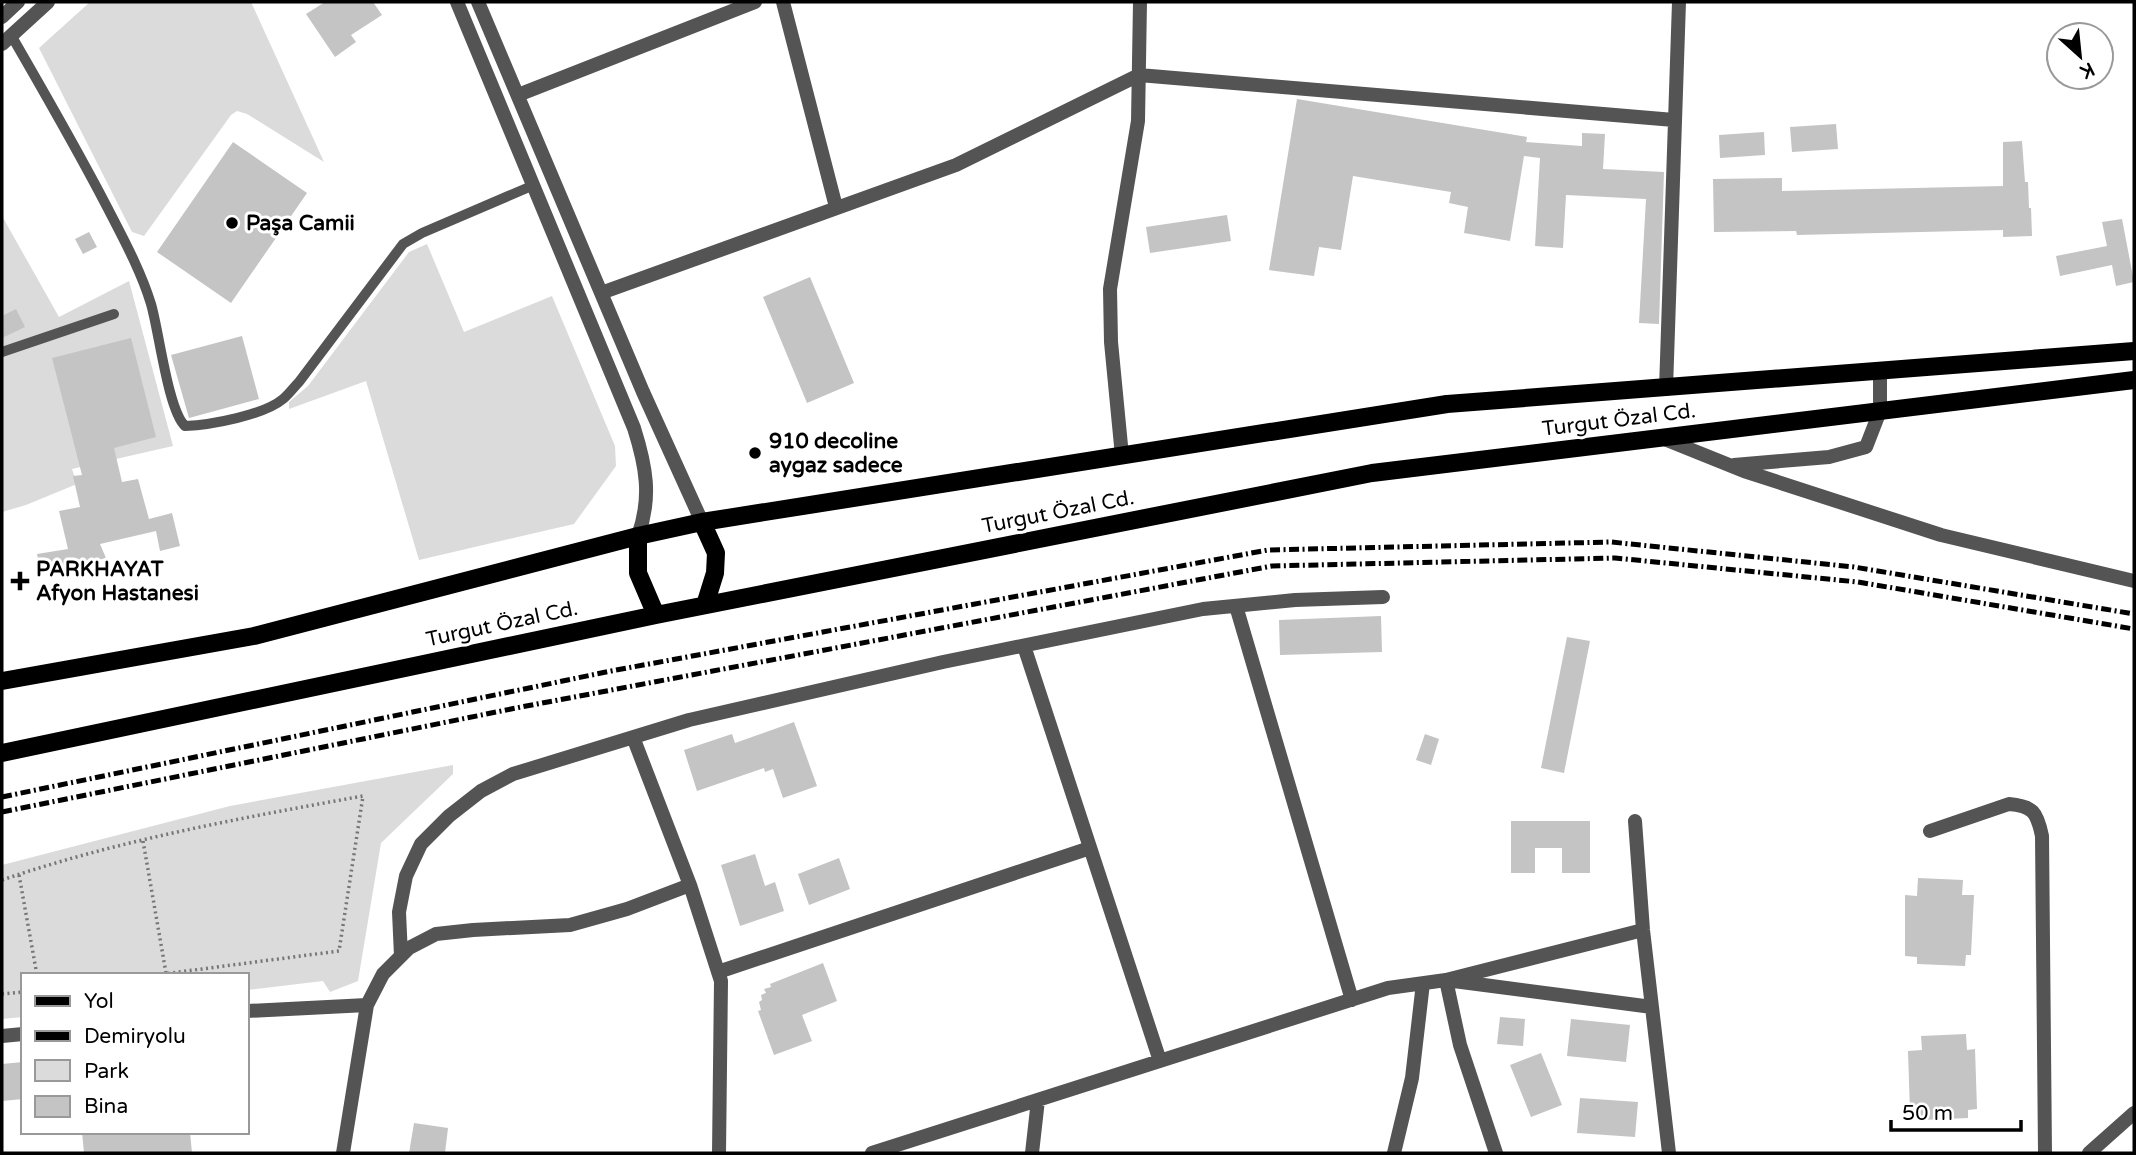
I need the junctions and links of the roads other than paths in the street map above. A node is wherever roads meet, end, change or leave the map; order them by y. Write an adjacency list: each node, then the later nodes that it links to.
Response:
1 (18, 2): 9 (street)
2 (48, 2): 10 (street)
3 (457, 2): 14 (street)
4 (478, 2): 12 (street)
5 (755, 2): 12 (street)
6 (783, 2): 15 (street)
7 (1140, 2): 11 (street)
8 (1679, 2): 13 (street)
9 (2, 17)
10 (6, 40): 14 (lane)
11 (1139, 75): 13 (street); 15 (street); 25 (street)
12 (518, 95): 16 (street)
13 (1674, 120): 22 (street)
14 (534, 185): 28 (street)
15 (836, 207): 16 (street)
16 (601, 293): 27 (street)
17 (114, 314): 19 (lane)
18 (2134, 351): 20 (main road, Turgut Özal Cd.)
19 (2, 352)
20 (1880, 372): 22 (main road, Turgut Özal Cd.); 23 (street)
21 (2134, 380): 23 (main road, Turgut Özal Cd.)
22 (1666, 389): 25 (main road, Turgut Özal Cd.)
23 (1880, 411): 24 (main road, Turgut Özal Cd.); 26 (street)
24 (1662, 438): 26 (street); 31 (main road, Turgut Özal Cd.)
25 (1122, 456): 27 (main road, Turgut Özal Cd.)
26 (1729, 465): 29 (street)
27 (702, 522): 28 (main road, Turgut Özal Cd.); 31 (main road)
28 (638, 536): 33 (main road); 35 (main road, Turgut Özal Cd.)
29 (2134, 581)
30 (1383, 597): 32 (street)
31 (705, 606): 33 (main road, Turgut Özal Cd.)
32 (1236, 606): 34 (street); 47 (street)
33 (656, 615): 37 (main road, Turgut Özal Cd.)
34 (1024, 646): 36 (street); 40 (street)
35 (2, 681)
36 (633, 737): 41 (street); 43 (street)
37 (2, 753)
38 (1635, 821): 42 (street)
39 (1930, 831): 63 (street)
40 (1090, 848): 44 (street); 53 (street)
41 (690, 885): 43 (street); 44 (street)
42 (1643, 929): 45 (street); 49 (street)
43 (401, 956): 48 (street)
44 (718, 972): 57 (street)
45 (1446, 980): 46 (street); 49 (street); 61 (street)
46 (1423, 983): 47 (street); 60 (street)
47 (1352, 1000): 53 (street)
48 (366, 1005): 50 (street); 56 (street)
49 (1652, 1007): 62 (street)
50 (248, 1011)
51 (21, 1034): 52 (street)
52 (2, 1036)
53 (1160, 1061): 54 (street)
54 (1038, 1100): 58 (street); 59 (street)
55 (2134, 1113): 64 (street)
56 (343, 1153)
57 (719, 1153)
58 (872, 1153)
59 (1032, 1153)
60 (1394, 1153)
61 (1496, 1153)
62 (1669, 1153)
63 (2045, 1153)
64 (2088, 1153)

